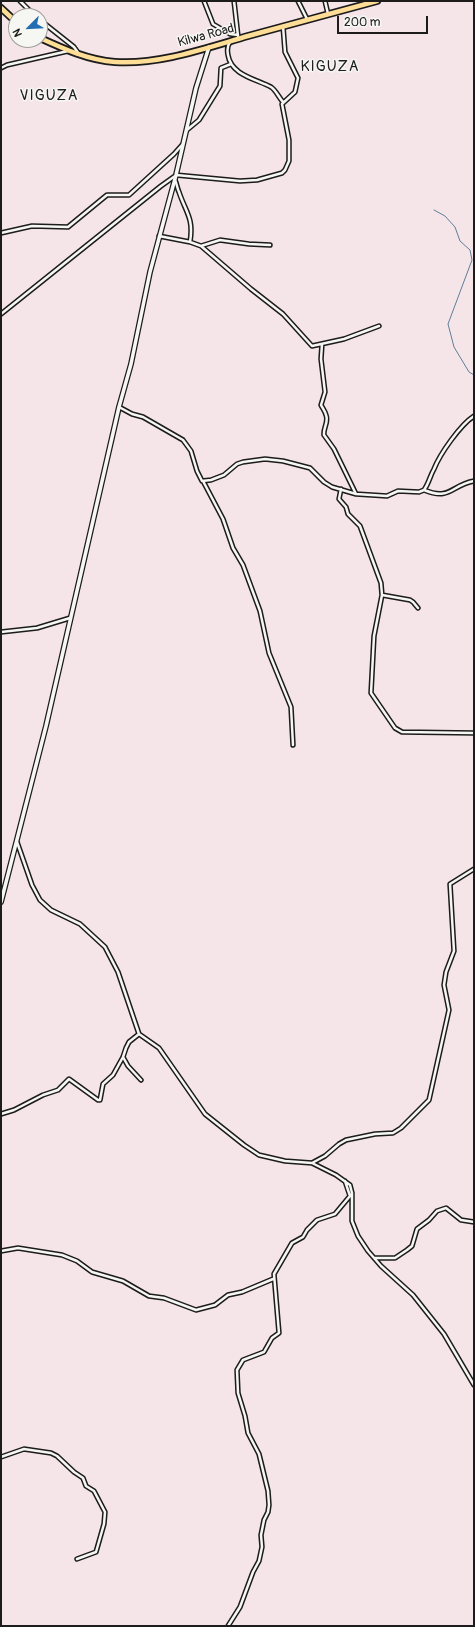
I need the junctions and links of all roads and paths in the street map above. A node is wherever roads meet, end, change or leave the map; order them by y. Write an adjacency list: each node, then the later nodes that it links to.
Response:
1 (204, 1): 10 (street)
2 (234, 1): 10 (street)
3 (298, 1): 7 (street)
4 (325, 1): 6 (street)
5 (377, 1): 6 (highway, Kilwa Road)
6 (328, 14): 7 (highway, Kilwa Road)
7 (307, 20): 9 (highway, Kilwa Road)
8 (48, 26): 15 (street)
9 (282, 26): 10 (highway, Kilwa Road); 18 (street)
10 (238, 37): 11 (highway, Kilwa Road)
11 (231, 41): 13 (highway, Kilwa Road); 16 (street)
12 (48, 42): 14 (highway, Kilwa Road)
13 (209, 47): 15 (highway, Kilwa Road); 19 (street)
14 (69, 51): 15 (highway, Kilwa Road); 17 (street)
15 (80, 55)
16 (230, 64): 18 (street); 19 (street)
17 (1, 68)
18 (283, 102): 21 (street)
19 (187, 130): 20 (street)
20 (182, 145): 21 (street); 22 (street)
21 (175, 177): 23 (street); 24 (street); 27 (street)
22 (1, 234)
23 (159, 236): 24 (street); 30 (street)
24 (190, 242): 26 (street)
25 (270, 245): 26 (street)
26 (201, 246): 29 (street)
27 (1, 314)
28 (379, 326): 29 (street)
29 (322, 344): 36 (street)
30 (119, 407): 32 (street); 39 (street)
31 (474, 416): 35 (street)
32 (202, 481): 34 (street); 42 (street)
33 (474, 481): 35 (street)
34 (341, 489): 36 (street); 37 (street)
35 (424, 490): 36 (street)
36 (356, 494)
37 (382, 595): 38 (street); 41 (street)
38 (418, 608)
39 (71, 618): 40 (street); 43 (street)
40 (1, 632)
41 (474, 733)
42 (293, 745)
43 (17, 841): 45 (street); 46 (street)
44 (474, 869): 50 (street)
45 (1, 902)
46 (139, 1034): 47 (street); 50 (street)
47 (124, 1057): 48 (street); 49 (street)
48 (141, 1080)
49 (1, 1114)
50 (312, 1163): 51 (street)
51 (345, 1181): 54 (street); 55 (street)
52 (474, 1222): 54 (street)
53 (1, 1251): 55 (street)
54 (374, 1258): 56 (street)
55 (273, 1278): 59 (street)
56 (474, 1385)
57 (1, 1457): 58 (street)
58 (77, 1559)
59 (228, 1626)

